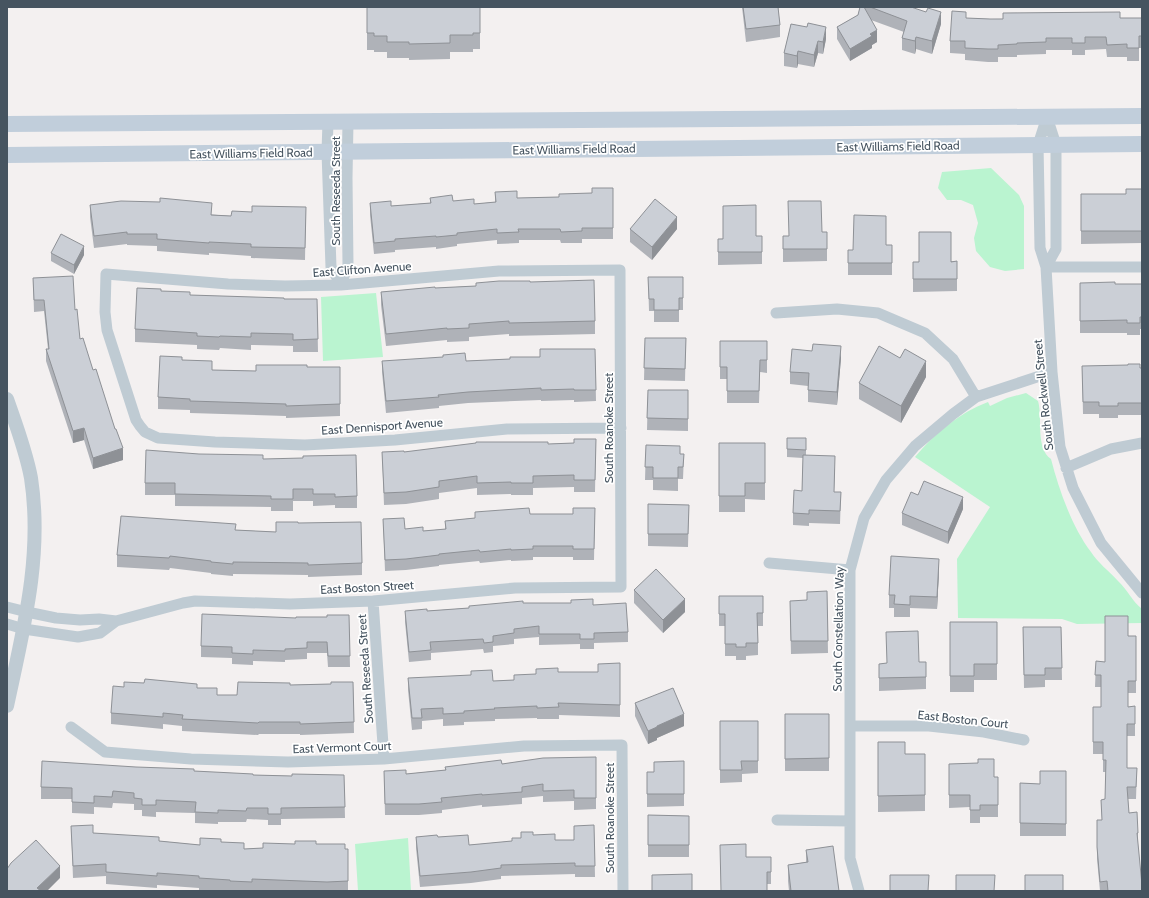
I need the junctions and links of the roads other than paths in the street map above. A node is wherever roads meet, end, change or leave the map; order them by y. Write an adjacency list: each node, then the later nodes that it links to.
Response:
1 (1142, 116): 2 (main road)
2 (1047, 117): 4 (main road); 7 (street, South Rockwell Street); 8 (street)
3 (328, 122): 4 (main road); 5 (main road); 10 (street, South Reseeda Street)
4 (348, 122): 9 (street, South Reseeda Street)
5 (7, 124)
6 (1142, 144): 8 (main road, East Williams Field Road)
7 (1038, 145): 8 (main road, East Williams Field Road); 9 (main road, East Williams Field Road); 12 (street, South Rockwell Street)
8 (1056, 145): 12 (street)
9 (347, 151): 10 (main road, East Williams Field Road); 15 (street, South Reseeda Street)
10 (327, 152): 11 (main road, East Williams Field Road); 15 (street, South Reseeda Street)
11 (7, 155)
12 (1046, 267): 13 (street); 17 (street, South Rockwell Street)
13 (1142, 267)
14 (620, 270): 15 (street, East Clifton Avenue); 20 (street, South Roanoke Street)
15 (341, 285): 21 (street, East Clifton Avenue)
16 (776, 313): 18 (street)
17 (1052, 372): 18 (street, South Constellation Way); 23 (street, South Rockwell Street)
18 (976, 397): 25 (street, South Constellation Way)
19 (7, 400): 30 (street)
20 (621, 428): 21 (street, East Dennisport Avenue); 26 (street, South Roanoke Street)
21 (147, 433)
22 (1142, 443): 23 (street)
23 (1066, 468): 27 (street, South Rockwell Street)
24 (769, 563): 25 (street)
25 (850, 570): 35 (street, South Constellation Way)
26 (621, 587): 28 (street, East Boston Street)
27 (1142, 593)
28 (373, 601): 31 (street, East Boston Street); 39 (street, South Reseeda Street)
29 (7, 607): 30 (street, East Boston Street)
30 (27, 612): 31 (street, East Boston Street); 33 (street)
31 (116, 621): 33 (street, East Boston Street)
32 (7, 624): 33 (street, East Boston Street)
33 (24, 629): 34 (street)
34 (7, 706)
35 (850, 726): 37 (street, East Boston Court); 41 (street, South Constellation Way)
36 (71, 727): 39 (street, East Vermont Court)
37 (1024, 740)
38 (622, 745): 39 (street, East Vermont Court); 42 (street, South Roanoke Street)
39 (384, 759)
40 (777, 820): 41 (street)
41 (850, 821): 43 (street, South Constellation Way)
42 (623, 891)
43 (859, 891)

